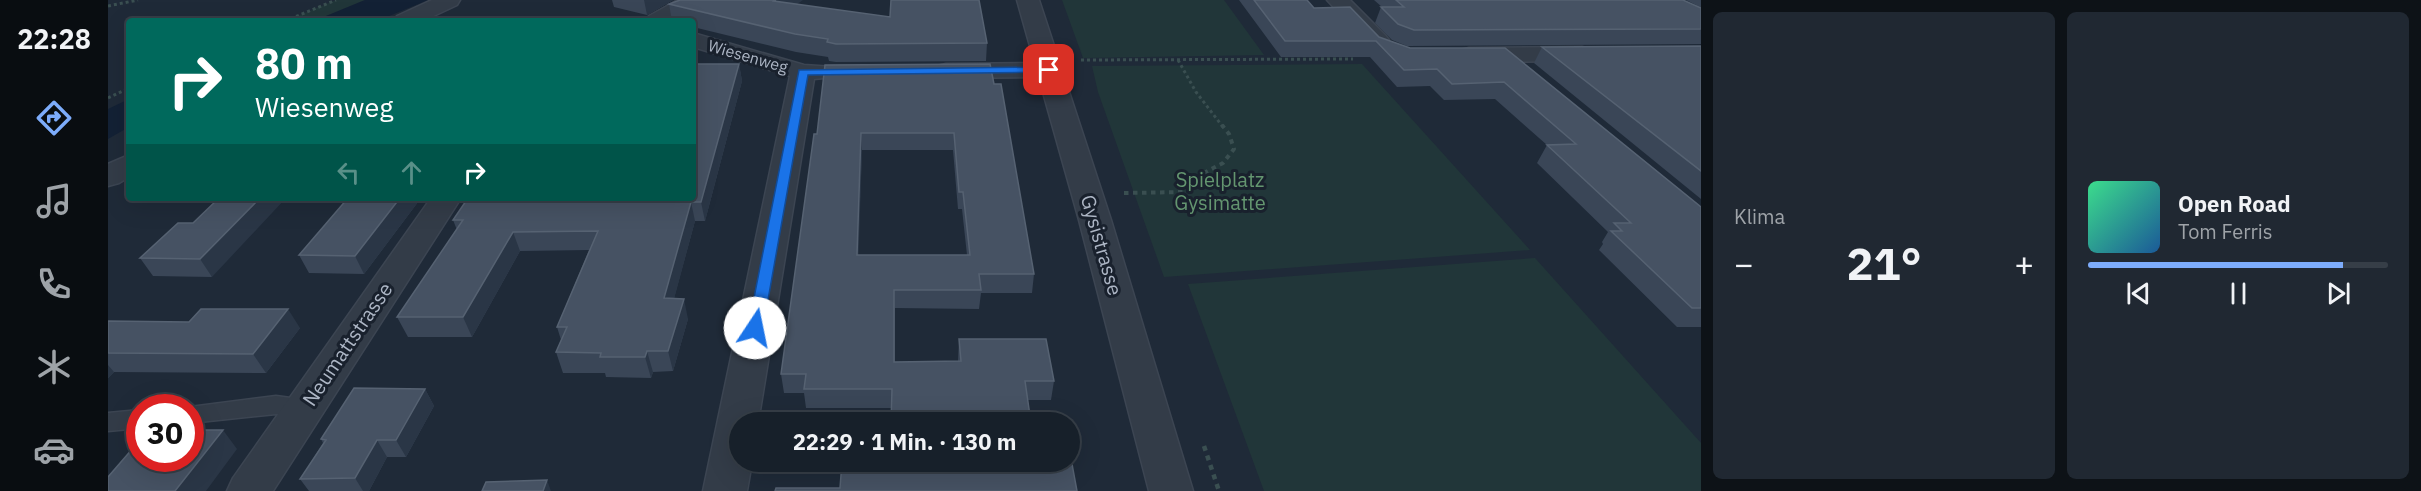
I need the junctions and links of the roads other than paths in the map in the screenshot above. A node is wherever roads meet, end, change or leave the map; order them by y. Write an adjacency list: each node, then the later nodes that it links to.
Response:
1 (449, 0): 5 (street)
2 (694, 0): 6 (street)
3 (1028, 0): 12 (street, Gysistrasse)
4 (1338, 0): 9 (street)
5 (411, 18)
6 (662, 18)
7 (696, 41): 14 (street, Wiesenweg)
8 (1606, 54): 10 (street)
9 (1404, 55)
10 (1505, 55): 11 (street); 16 (street)
11 (1450, 56)
12 (1063, 65): 13 (street); 26 (street, Gysistrasse)
13 (920, 71)
14 (803, 72): 15 (street, Wiesenweg); 25 (street, Wiesenweg)
15 (850, 72)
16 (1532, 77)
17 (126, 166): 18 (street)
18 (108, 177)
19 (444, 201): 20 (street, Neumattstrasse)
20 (305, 407): 21 (lane); 24 (street, Neumattstrasse)
21 (204, 413)
22 (126, 420): 23 (lane)
23 (108, 422)
24 (249, 491)
25 (725, 491)
26 (1171, 491)

